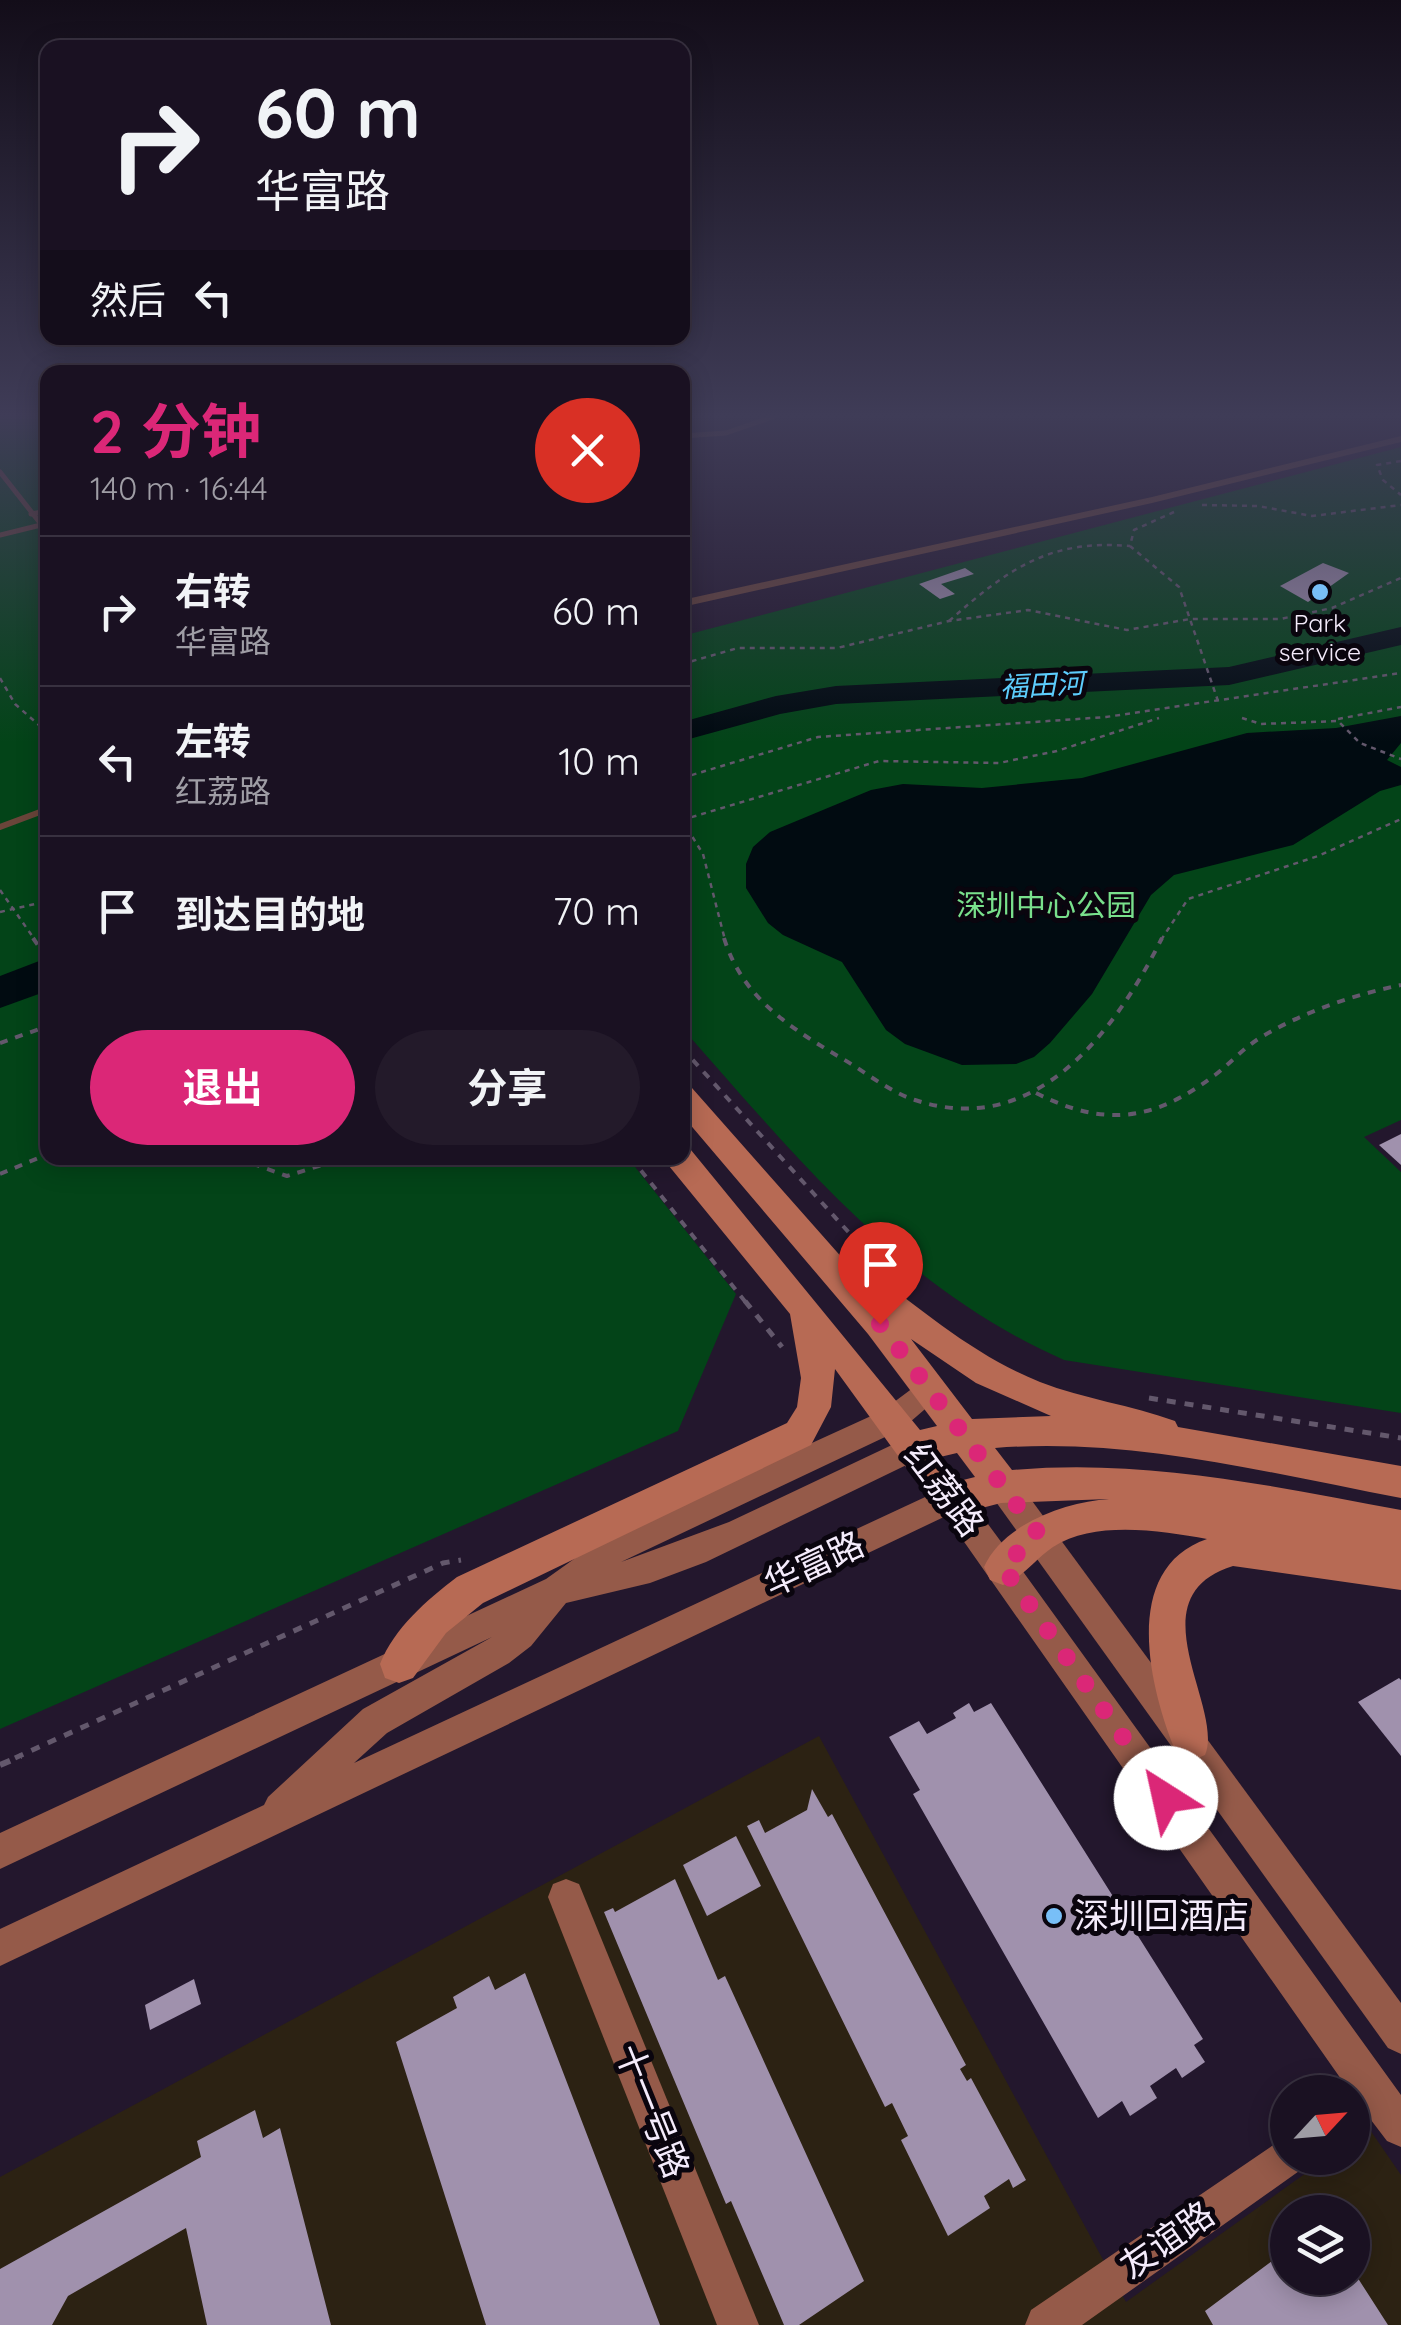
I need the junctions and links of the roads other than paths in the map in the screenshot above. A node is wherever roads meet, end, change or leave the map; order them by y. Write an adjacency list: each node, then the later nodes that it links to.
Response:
1 (1041, 524): 4 (street)
2 (40, 525): 3 (lane)
3 (0, 535)
4 (690, 602)
5 (40, 813): 6 (lane)
6 (0, 826)
7 (690, 1104): 9 (main road, 红荔路)
8 (686, 1165): 10 (main road, 红荔路)
9 (810, 1243): 11 (main road, 红荔路); 14 (main road)
10 (798, 1301): 12 (main road, 红荔路); 24 (main road)
11 (929, 1388): 12 (main road, 华富路); 13 (main road, 红荔路)
12 (902, 1434): 13 (main road, 华富路); 17 (main road, 红荔路); 23 (main road, 华富路)
13 (963, 1434): 14 (main road, 华富路); 16 (main road, 红荔路)
14 (1202, 1448): 15 (main road, 华富路)
15 (1401, 1482)
16 (1002, 1485): 17 (main road, 华富路); 18 (main road, 华富路); 19 (main road, 红荔路)
17 (951, 1499): 21 (main road, 红荔路); 26 (main road, 华富路)
18 (1401, 1527)
19 (1038, 1533): 20 (main road); 21 (main road); 25 (main road, 红荔路)
20 (1401, 1540)
21 (1003, 1567): 31 (main road, 红荔路)
22 (1401, 1572): 25 (main road)
23 (558, 1590): 24 (main road, 华富路); 26 (main road, 华富路)
24 (399, 1664): 27 (main road, 华富路)
25 (1191, 1742): 30 (main road, 红荔路)
26 (266, 1823): 29 (main road, 华富路)
27 (0, 1850)
28 (566, 1898): 35 (main road, 十一号路)
29 (0, 1948)
30 (1401, 2035)
31 (1346, 2075)
32 (1370, 2106): 33 (main road, 红荔路)
33 (1401, 2127)
34 (1270, 2169): 36 (main road, 友谊路)
35 (738, 2325)
36 (1046, 2325)

